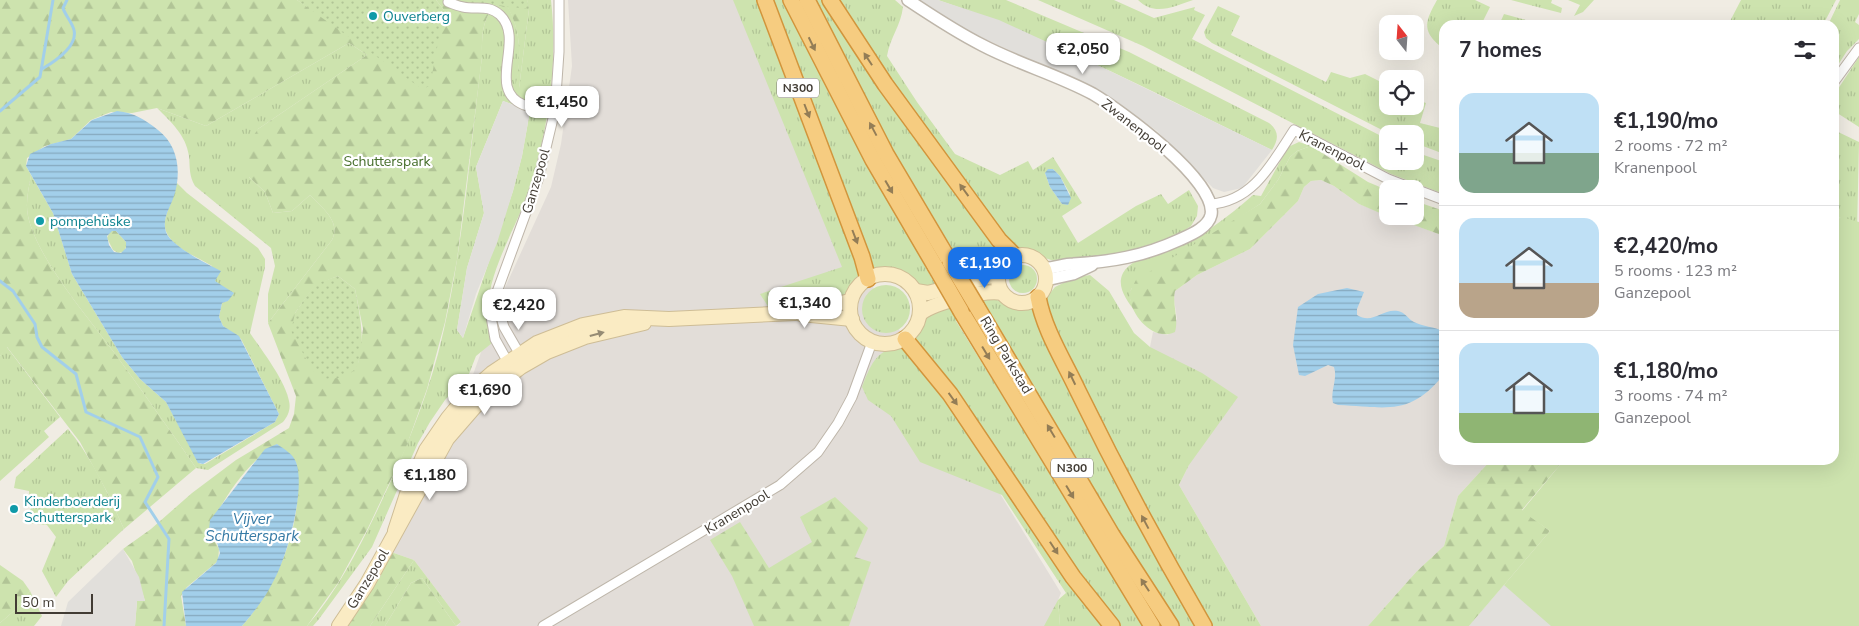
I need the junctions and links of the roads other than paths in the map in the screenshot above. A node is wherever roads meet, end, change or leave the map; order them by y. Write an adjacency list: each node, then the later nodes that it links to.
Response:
1 (559, 0): 10 (street, Ganzepool)
2 (765, 0): 18 (highway, N300, one-way to 18)
3 (791, 0): 33 (highway, Ring Parkstad / N300, one-way to 33, bridge)
4 (807, 0): 34 (highway, Ring Parkstad / N300, one-way to 4, bridge)
5 (830, 0): 15 (highway, one-way to 5)
6 (908, 0): 14 (street, Zwanenpool)
7 (448, 2): 10 (street)
8 (1859, 48): 9 (street)
9 (1839, 75)
10 (555, 110): 22 (street, Ganzepool)
11 (1388, 180): 14 (street, Kranenpool)
12 (1424, 193): 13 (street, Kranenpool)
13 (1439, 198)
14 (1210, 204): 17 (street)
15 (1015, 256): 16 (main road); 17 (main road)
16 (999, 274): 19 (main road); 20 (main road)
17 (1045, 274): 21 (main road)
18 (868, 279): 19 (main road); 23 (main road)
19 (916, 292): 25 (main road)
20 (1002, 293): 21 (main road); 25 (main road)
21 (1038, 297): 35 (highway, N300, one-way to 21)
22 (495, 298): 29 (street); 29 (street, Ganzepool)
23 (850, 301): 24 (main road); 26 (main road)
24 (795, 313): 26 (main road); 29 (main road)
25 (921, 313): 27 (main road)
26 (852, 319): 28 (main road)
27 (905, 339): 28 (main road); 32 (highway, one-way to 32)
28 (872, 342): 31 (street, Kranenpool)
29 (516, 360): 30 (main road, Ganzepool)
30 (339, 626)
31 (543, 626)
32 (1112, 626)
33 (1152, 626)
34 (1171, 626)
35 (1204, 626)

